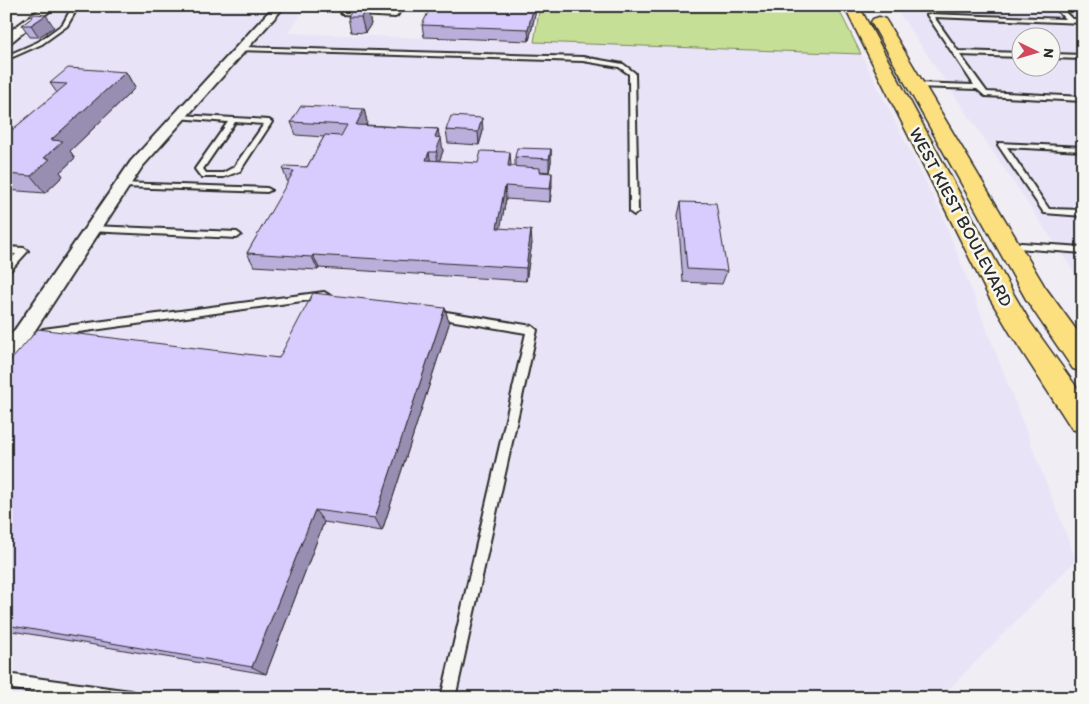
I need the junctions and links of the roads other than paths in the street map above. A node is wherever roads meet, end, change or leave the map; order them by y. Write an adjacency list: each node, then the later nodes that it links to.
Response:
1 (51, 6): 11 (street)
2 (72, 6): 14 (lane)
3 (280, 6): 12 (street)
4 (349, 6): 5 (lane)
5 (400, 6)
6 (851, 6): 20 (main road, WEST KIEST BOULEVARD)
7 (870, 6): 21 (main road, WEST KIEST BOULEVARD)
8 (1056, 6): 9 (lane)
9 (1071, 21): 10 (lane); 13 (lane)
10 (1083, 21)
11 (6, 40)
12 (241, 49): 24 (street); 29 (lane)
13 (956, 53): 15 (lane); 22 (lane)
14 (13, 55): 18 (lane); 19 (lane)
15 (1012, 55)
16 (1062, 56): 17 (lane)
17 (1083, 57)
18 (6, 58)
19 (6, 66)
20 (891, 84): 21 (main road); 32 (main road, WEST KIEST BOULEVARD)
21 (915, 85): 22 (lane); 34 (main road, WEST KIEST BOULEVARD)
22 (979, 87): 23 (lane)
23 (1083, 99)
24 (179, 117): 25 (lane); 27 (street)
25 (233, 120): 25 (lane)
26 (1083, 149): 30 (lane)
27 (122, 185): 28 (lane); 31 (street)
28 (267, 190)
29 (634, 212)
30 (1083, 213)
31 (92, 229): 33 (lane); 40 (street)
32 (968, 232): 34 (main road); 43 (main road, WEST KIEST BOULEVARD)
33 (237, 235)
34 (1004, 239): 36 (lane); 42 (main road, WEST KIEST BOULEVARD)
35 (6, 250): 37 (lane)
36 (1083, 250)
37 (6, 270)
38 (331, 297): 40 (lane)
39 (427, 312): 46 (lane)
40 (21, 336): 41 (street)
41 (6, 352)
42 (1083, 361)
43 (1083, 420)
44 (6, 681): 45 (lane)
45 (131, 698)
46 (448, 698)

